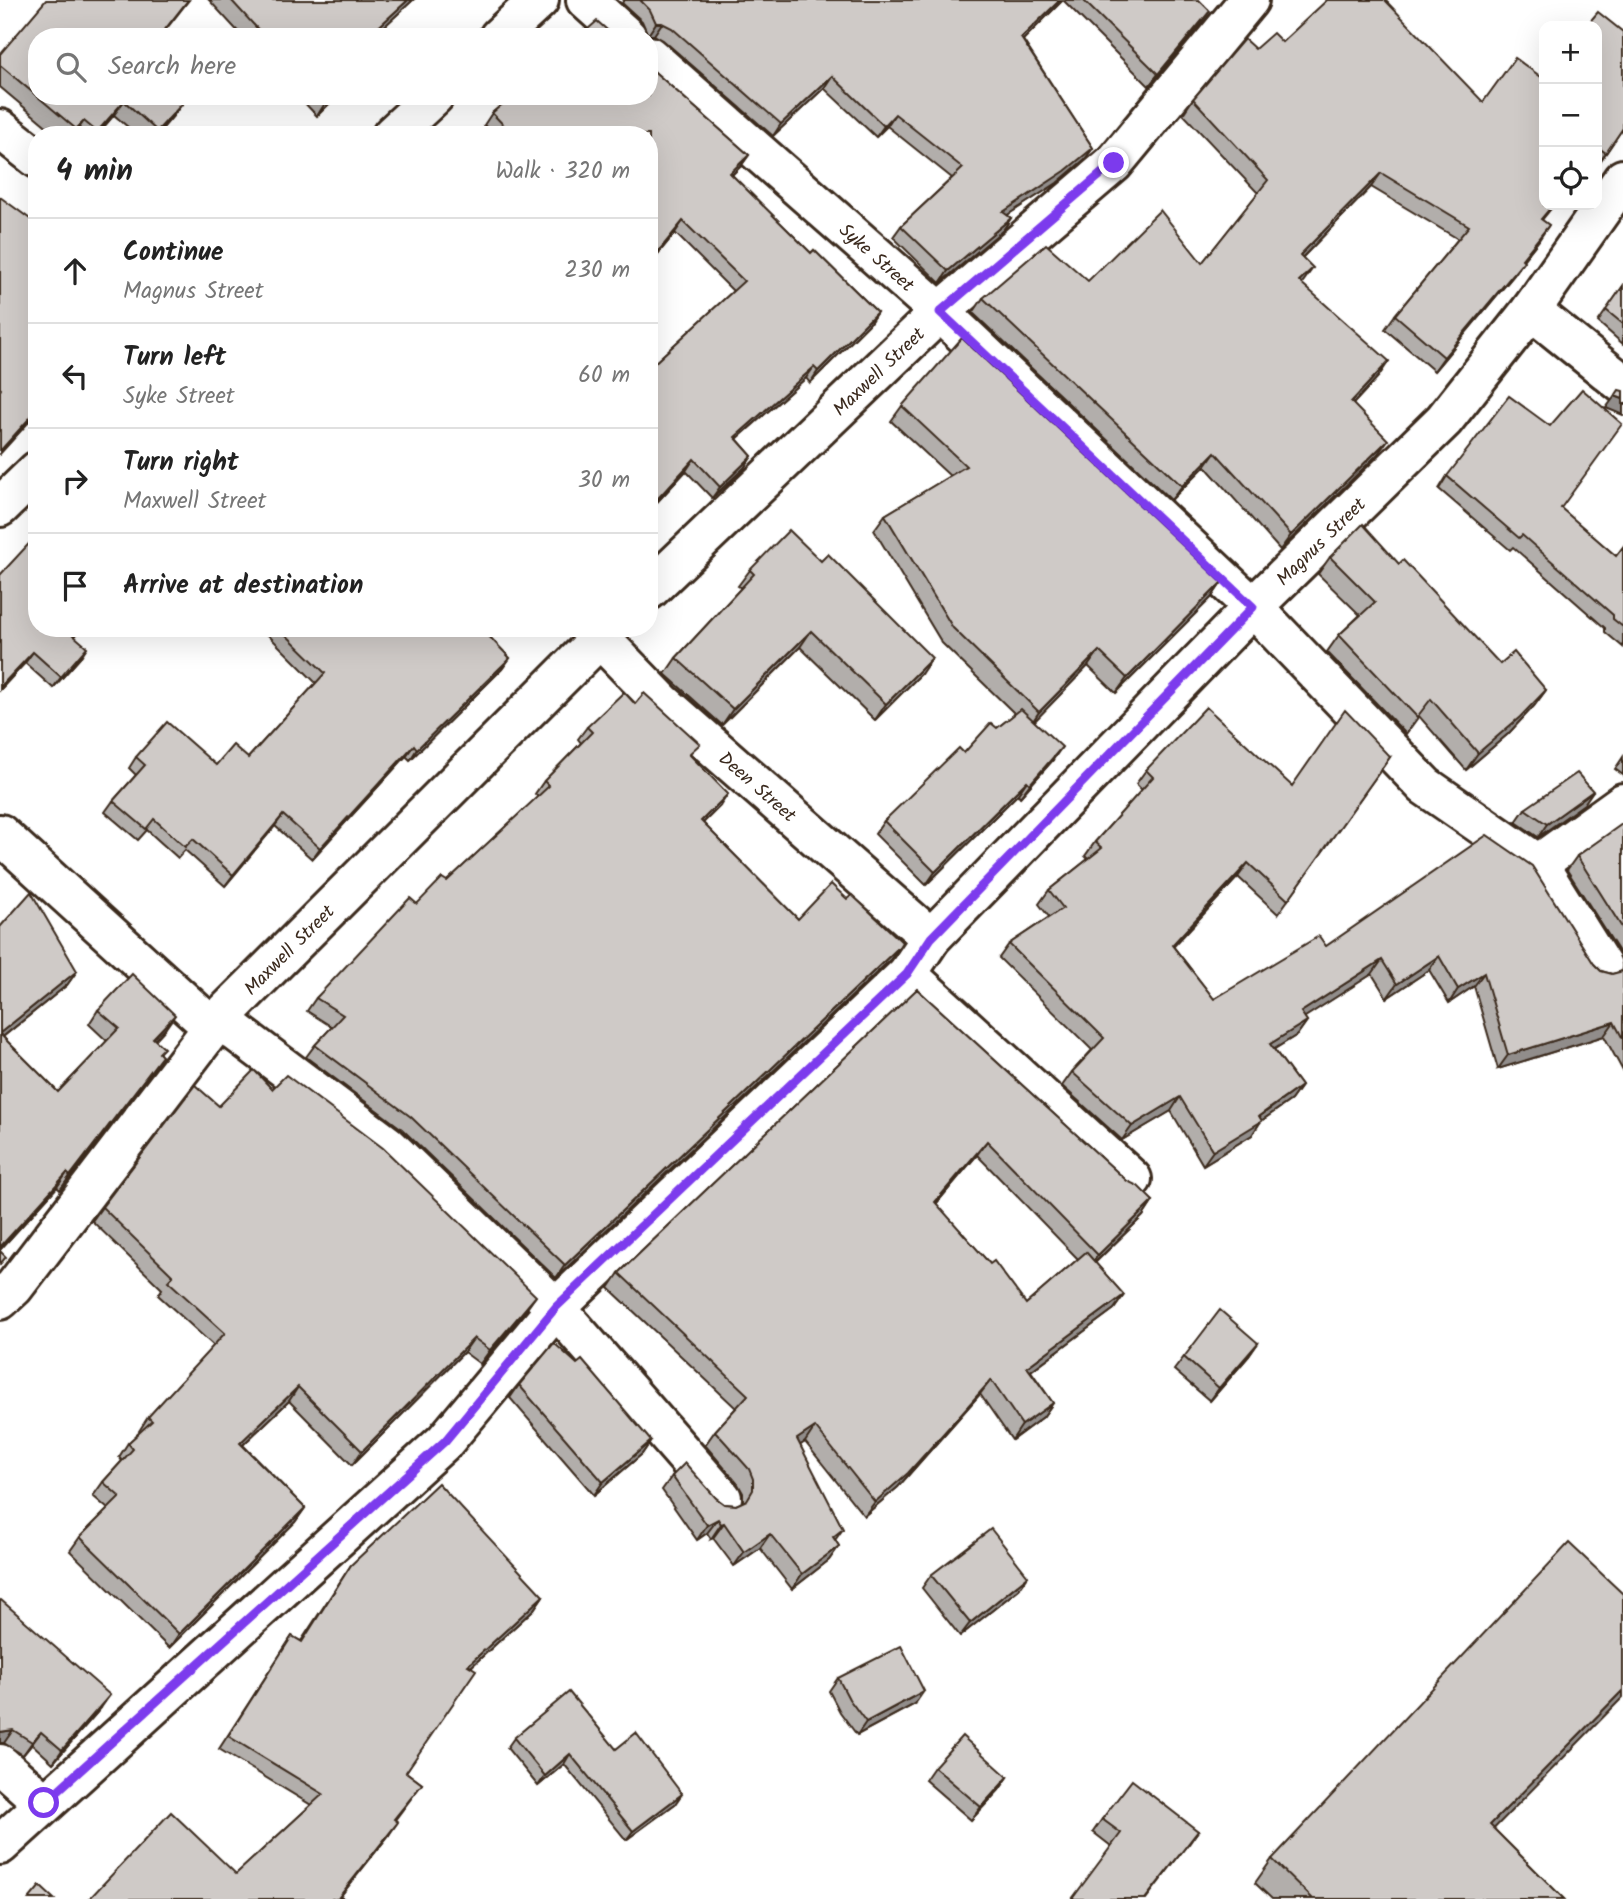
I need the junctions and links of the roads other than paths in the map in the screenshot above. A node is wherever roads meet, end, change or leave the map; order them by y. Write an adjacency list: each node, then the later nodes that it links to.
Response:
1 (539, 0): 4 (street)
2 (586, 0): 5 (street)
3 (1249, 0): 13 (street, Maxwell Street)
4 (509, 28)
5 (618, 28)
6 (658, 64): 13 (street, Syke Street)
7 (424, 105): 8 (street)
8 (402, 126)
9 (0, 129): 10 (street)
10 (28, 151)
11 (1623, 178): 12 (street, Magnus Street)
12 (1531, 310): 14 (street); 18 (street, Magnus Street)
13 (940, 312): 17 (street, Maxwell Street); 18 (street, Syke Street)
14 (1623, 384)
15 (28, 480): 16 (street)
16 (0, 507)
17 (658, 581)
18 (1253, 607): 23 (street, Syke Street); 24 (street, Magnus Street)
19 (594, 637): 27 (street, Maxwell Street)
20 (605, 637): 24 (street, Deen Street)
21 (1623, 803): 23 (street)
22 (0, 834): 27 (street)
23 (1538, 864): 25 (street)
24 (931, 938): 26 (street, Magnus Street)
25 (1602, 966)
26 (907, 974): 28 (street); 30 (street, Magnus Street)
27 (216, 1023): 29 (street, Maxwell Street); 30 (street)
28 (1132, 1179)
29 (0, 1300)
30 (556, 1307): 31 (street); 33 (street, Magnus Street)
31 (722, 1498)
32 (0, 1764): 33 (street)
33 (44, 1803): 34 (street, Magnus Street)
34 (0, 1845)

